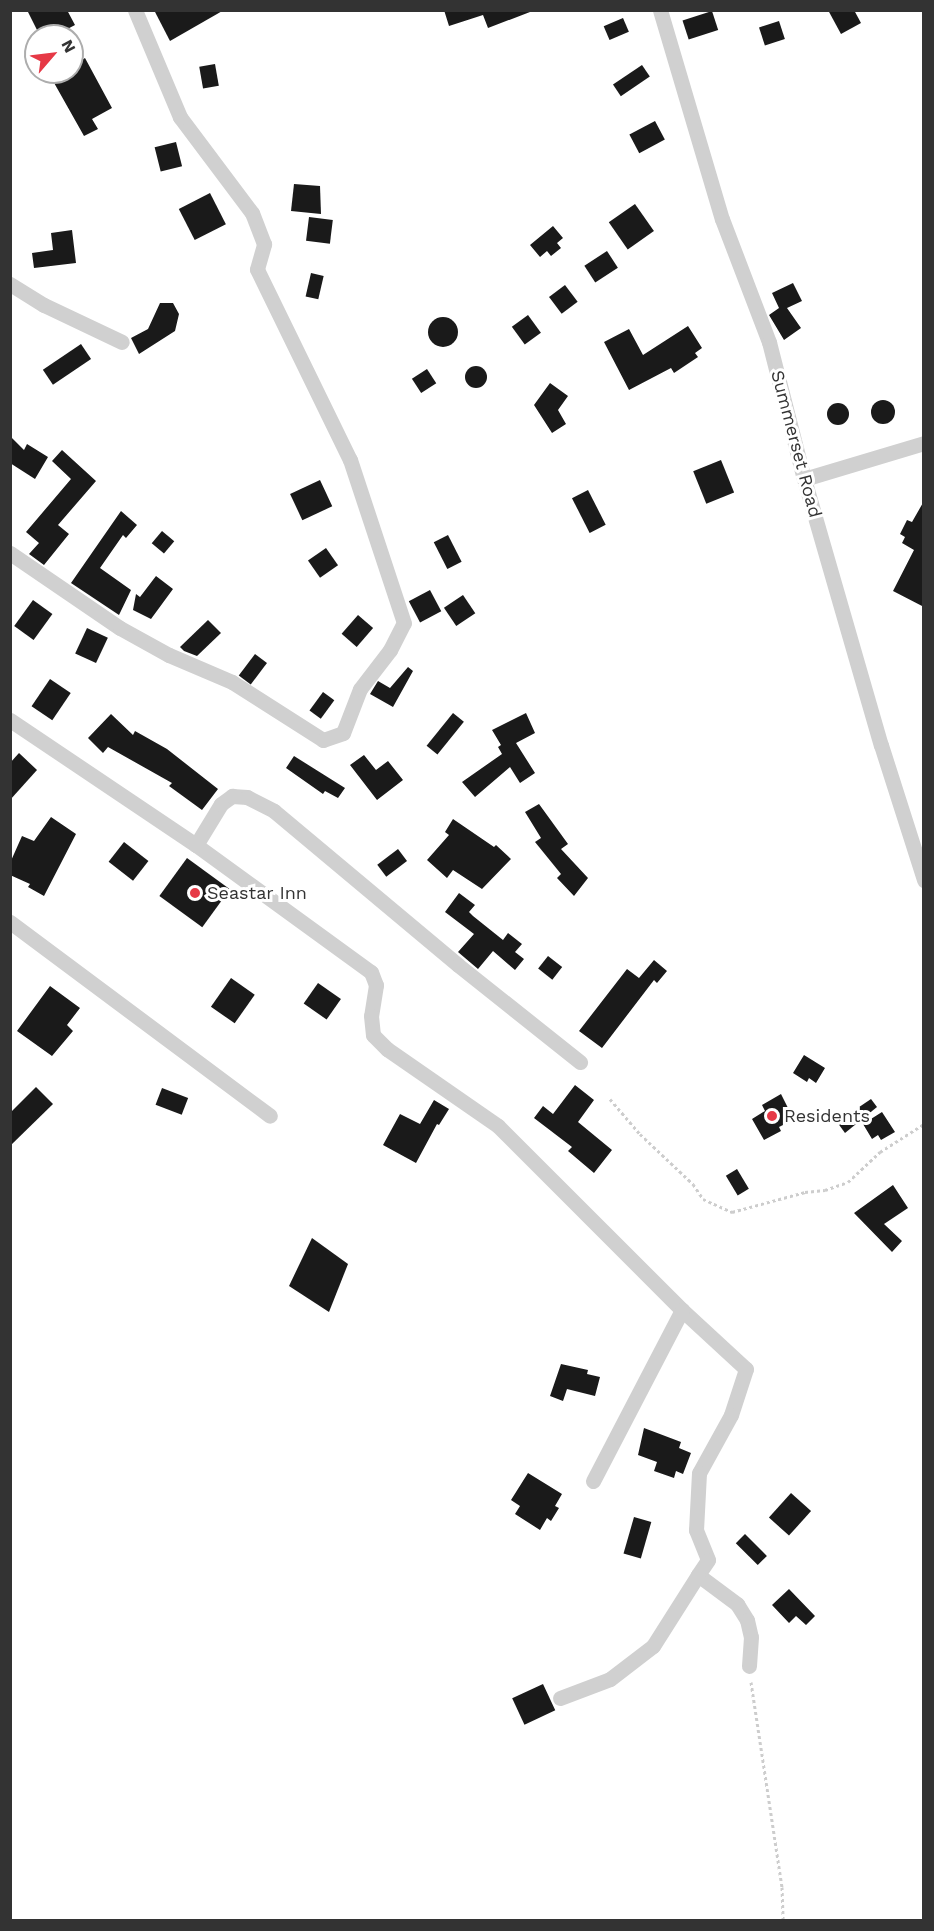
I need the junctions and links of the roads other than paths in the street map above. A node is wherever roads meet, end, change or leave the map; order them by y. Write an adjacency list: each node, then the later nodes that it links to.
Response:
1 (135, 10): 7 (street)
2 (660, 10): 6 (street, Summerset Road)
3 (10, 284): 4 (street)
4 (122, 342)
5 (924, 443): 6 (street)
6 (804, 479): 10 (street, Summerset Road)
7 (10, 553)
8 (10, 720): 9 (street)
9 (196, 845): 12 (street); 14 (street)
10 (924, 880)
11 (10, 922): 13 (street)
12 (580, 1062)
13 (270, 1116)
14 (682, 1310): 15 (street); 16 (street)
15 (593, 1482)
16 (698, 1575): 17 (street); 18 (street)
17 (749, 1666)
18 (560, 1698)

